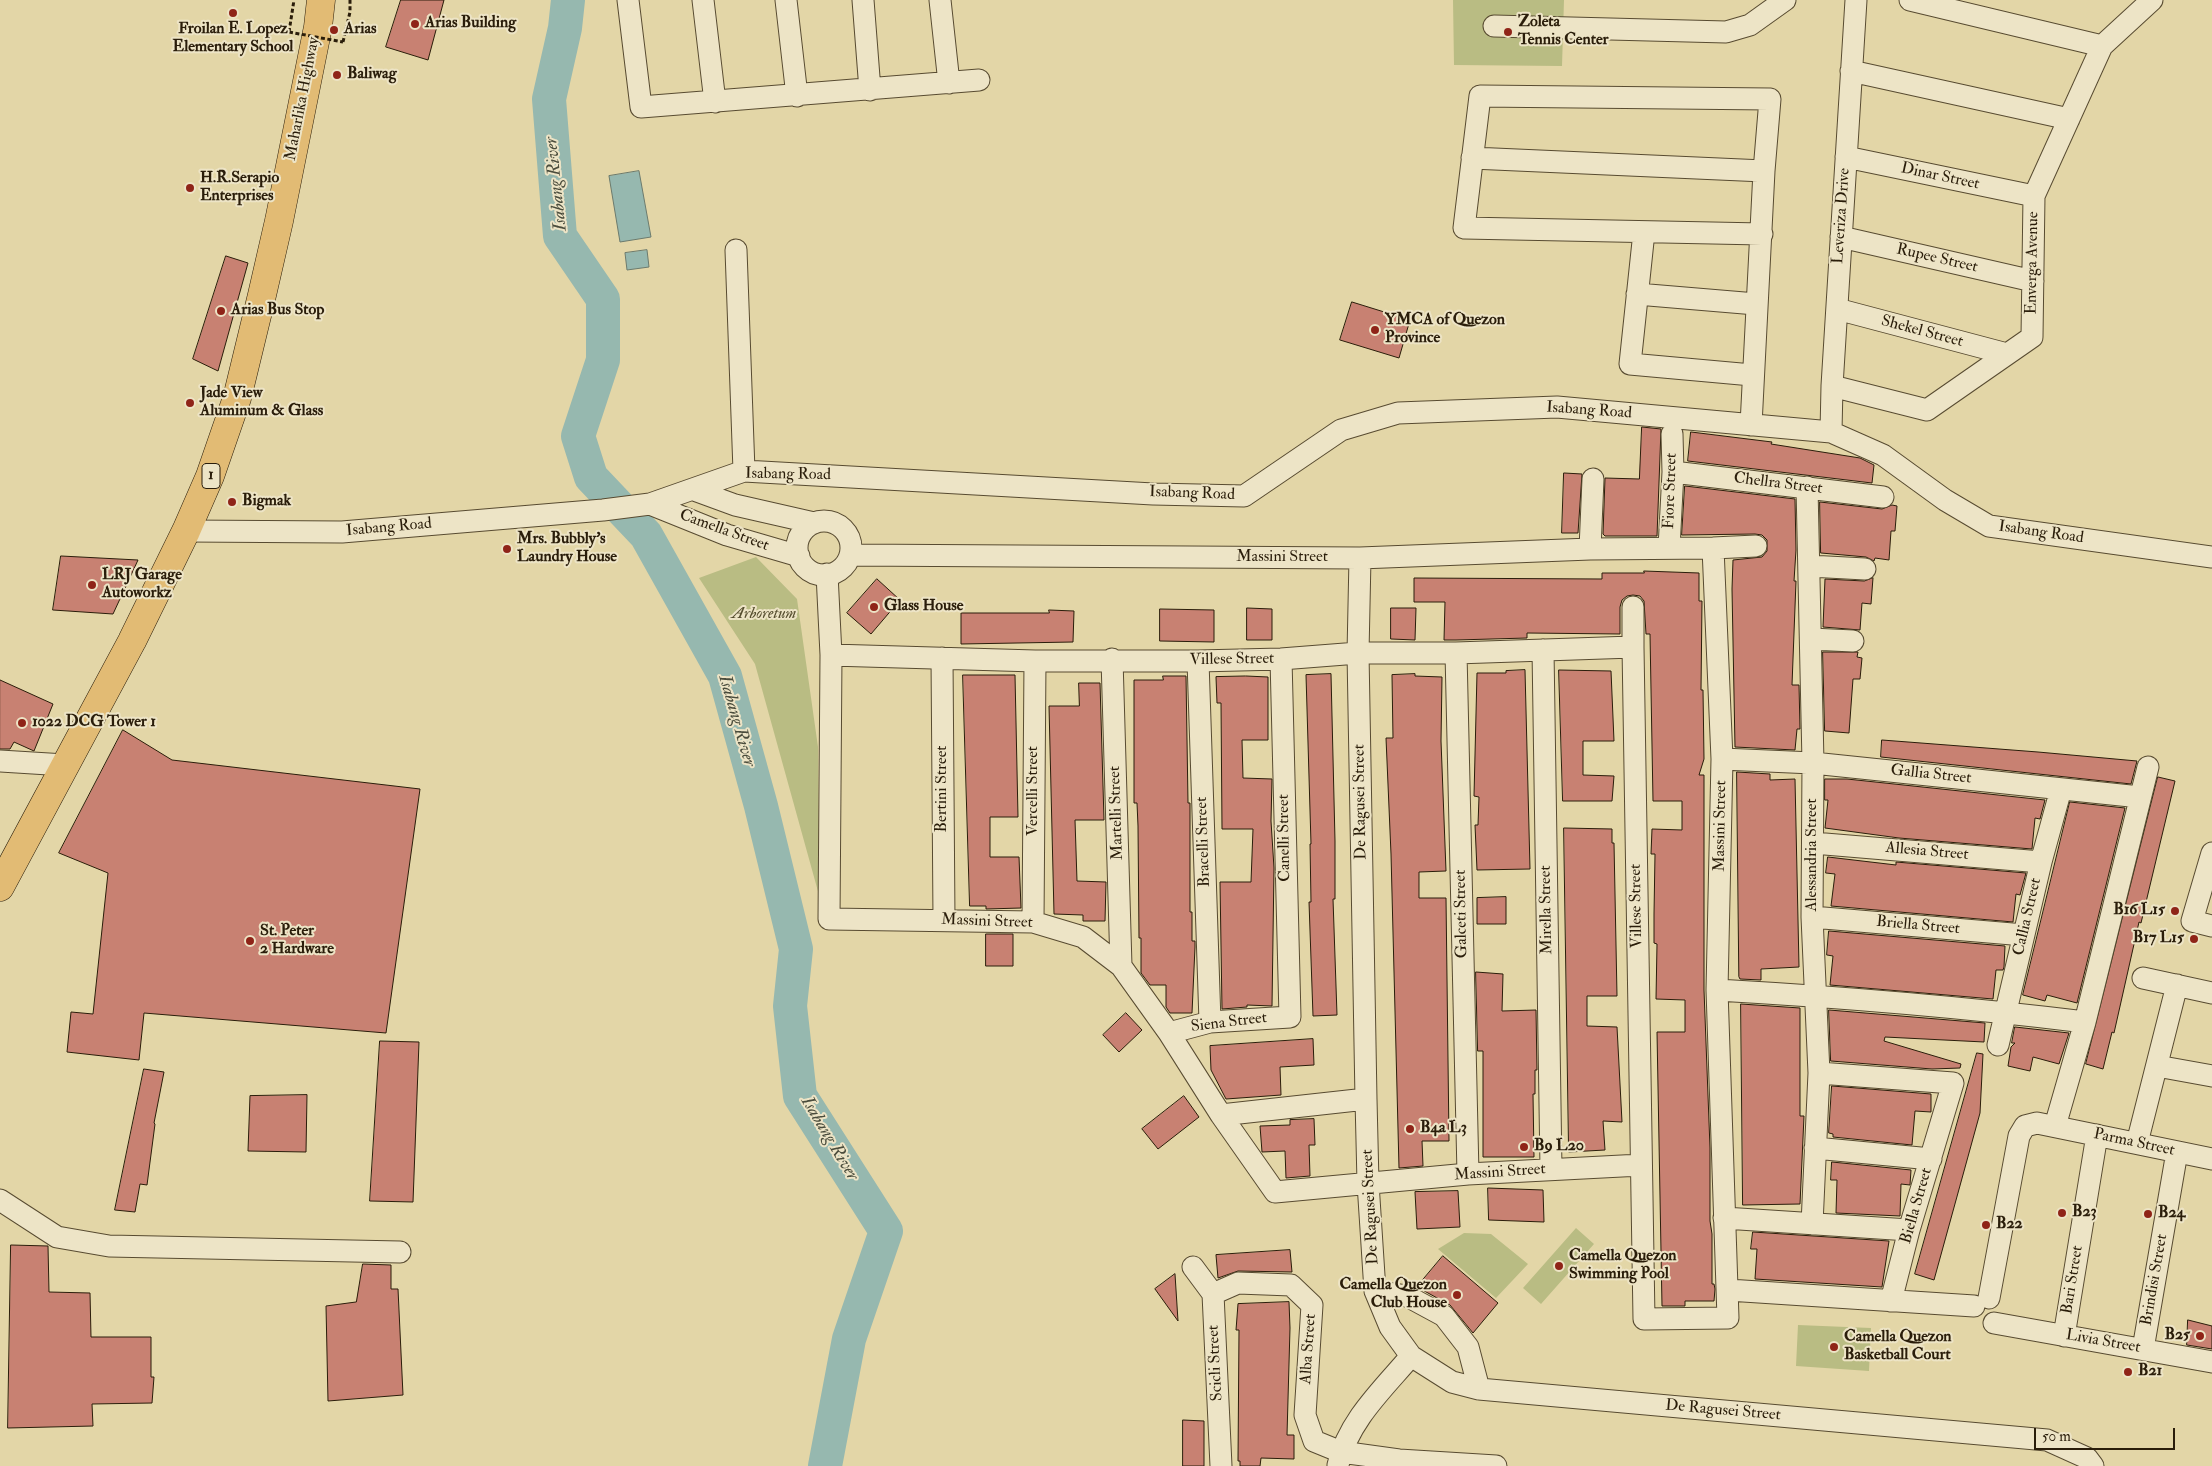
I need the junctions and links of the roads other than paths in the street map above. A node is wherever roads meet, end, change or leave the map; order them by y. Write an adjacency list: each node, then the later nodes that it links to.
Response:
1 (321, 0): 46 (main road, Maharlika Highway / 1)
2 (628, 0): 18 (street)
3 (703, 0): 18 (street)
4 (786, 0): 17 (street)
5 (863, 0): 16 (street)
6 (940, 0): 15 (street)
7 (1785, 0): 11 (street)
8 (1856, 0): 13 (street, Leveriza Drive)
9 (1910, 0): 12 (street)
10 (2152, 0): 12 (street, Enverga Avenue)
11 (1494, 26)
12 (2102, 46): 19 (street, Enverga Avenue)
13 (1852, 71): 19 (street); 20 (street, Leveriza Drive)
14 (978, 80): 15 (street)
15 (949, 83): 16 (street)
16 (870, 90): 17 (street)
17 (797, 96): 18 (street)
18 (715, 102)
19 (2069, 119): 23 (street, Enverga Avenue)
20 (1846, 157): 23 (street, Dinar Street); 26 (street, Leveriza Drive)
21 (1472, 158): 22 (street); 22 (street); 24 (street)
22 (1764, 172): 25 (street)
23 (2034, 196): 28 (street, Enverga Avenue)
24 (1644, 232): 25 (street); 29 (street)
25 (1762, 234): 30 (street)
26 (1841, 237): 28 (street, Rupee Street); 31 (street, Leveriza Drive)
27 (736, 250): 38 (street)
28 (2033, 281): 32 (street, Enverga Avenue)
29 (1637, 294): 30 (street); 33 (street)
30 (1756, 304): 33 (street)
31 (1836, 310): 32 (street, Shekel Street); 34 (street, Leveriza Drive)
32 (2006, 354): 34 (street, Enverga Avenue)
33 (1752, 375): 35 (street)
34 (1832, 386): 36 (street, Leveriza Drive)
35 (1751, 425): 36 (street, Isabang Road); 38 (street, Isabang Road)
36 (1831, 432): 53 (street, Isabang Road)
37 (1672, 434): 39 (street, Fiore Street)
38 (744, 471): 42 (street, Isabang Road)
39 (1673, 472): 41 (street, Chellra Street); 48 (street, Fiore Street)
40 (1593, 479): 50 (street)
41 (1807, 487): 43 (street, Chellra Street); 55 (street, Alessandria Street)
42 (694, 490): 44 (street, Isabang Road); 45 (street, Camella Street)
43 (1882, 497)
44 (646, 504): 46 (street, Isabang Road); 52 (street, Camella Street)
45 (814, 523): 51 (street); 52 (street)
46 (186, 531): 74 (main road, Maharlika Highway / 1)
47 (1756, 546): 49 (street, Massini Street)
48 (1669, 548): 49 (street, Massini Street); 50 (street, Massini Street)
49 (1713, 548): 71 (street, Massini Street)
50 (1590, 549): 54 (street, Massini Street)
51 (850, 555): 54 (street, Massini Street); 57 (street)
52 (799, 556): 57 (street)
53 (2212, 557)
54 (1360, 558): 63 (street, De Ragusei Street)
55 (1809, 566): 56 (street); 59 (street, Alessandria Street)
56 (1865, 569)
57 (827, 574): 65 (street, Massini Street)
58 (1633, 607): 61 (street, Villese Street)
59 (1811, 639): 60 (street); 73 (street, Alessandria Street)
60 (1854, 641)
61 (1633, 647): 62 (street, Villese Street); 111 (street, Villese Street)
62 (1543, 650): 64 (street, Villese Street); 112 (street, Mirella Street)
63 (1358, 653): 64 (street, Villese Street); 68 (street, Villese Street); 102 (street, De Ragusei Street)
64 (1456, 653): 113 (street, Galceti Street)
65 (832, 655): 66 (street, Villese Street); 83 (street, Massini Street)
66 (942, 658): 69 (street, Villese Street); 83 (street, Bertini Street)
67 (1112, 659): 69 (street, Villese Street); 70 (street, Villese Street); 87 (street, Martelli Street)
68 (1281, 659): 70 (street, Villese Street); 94 (street, Canelli Street)
69 (1034, 660): 84 (street, Vercelli Street)
70 (1198, 661): 95 (street, Bracelli Street)
71 (1722, 759): 73 (street, Gallia Street); 90 (street, Massini Street)
72 (0, 761): 74 (street)
73 (1813, 763): 76 (street, Gallia Street); 78 (street, Alessandria Street)
74 (65, 765): 81 (main road, Maharlika Highway / 1)
75 (2148, 767): 77 (street)
76 (2062, 789): 77 (street, Gallia Street); 80 (street, Callia Street)
77 (2140, 797): 96 (street)
78 (1813, 843): 80 (street, Allesia Street); 82 (street, Alessandria Street)
79 (2212, 854): 85 (street)
80 (2041, 862): 86 (street, Callia Street)
81 (0, 887)
82 (1812, 917): 86 (street, Briella Street); 92 (street, Alessandria Street)
83 (944, 920): 84 (street, Massini Street)
84 (1033, 922): 87 (street, Massini Street)
85 (2202, 923)
86 (2024, 935): 93 (street, Callia Street)
87 (1121, 966): 97 (street, Massini Street)
88 (2144, 978): 89 (street)
89 (2177, 985): 91 (street); 99 (street)
90 (1717, 990): 92 (street); 116 (street, Massini Street)
91 (2212, 993)
92 (1816, 996): 93 (street); 100 (street, Alessandria Street)
93 (2006, 1013): 96 (street); 98 (street, Callia Street)
94 (1290, 1017): 95 (street, Siena Street)
95 (1210, 1022): 97 (street, Siena Street)
96 (2085, 1022): 104 (street)
97 (1169, 1033): 103 (street, Massini Street)
98 (1998, 1045)
99 (2157, 1066): 101 (street); 106 (street)
100 (1819, 1073): 107 (street, Alessandria Street); 109 (street, Biella Street)
101 (2212, 1076)
102 (1366, 1099): 103 (street); 114 (street, De Ragusei Street)
103 (1221, 1115): 114 (street, Massini Street)
104 (2055, 1126): 105 (street, Parma Street); 125 (street, Parma Street)
105 (2097, 1135): 106 (street, Parma Street); 126 (street, Bari Street)
106 (2138, 1143): 108 (street, Parma Street)
107 (1815, 1148): 109 (street); 117 (street, Alessandria Street)
108 (2178, 1152): 110 (street, Parma Street); 127 (street, Brindisi Street)
109 (1931, 1159): 118 (street, Biella Street)
110 (2212, 1159)
111 (1640, 1165): 112 (street, Massini Street); 121 (street, Massini Street)
112 (1551, 1169): 113 (street, Massini Street)
113 (1468, 1174): 114 (street, Massini Street)
114 (1368, 1183): 122 (street, De Ragusei Street)
115 (0, 1200): 119 (street)
116 (1724, 1218): 117 (street); 121 (street, Massini Street)
117 (1812, 1224): 118 (street)
118 (1909, 1230): 124 (street, Biella Street)
119 (400, 1252)
120 (1193, 1267): 123 (street)
121 (1728, 1290): 124 (street)
122 (1375, 1291): 128 (street, De Ragusei Street); 130 (street)
123 (1213, 1294): 131 (street, Alba Street); 132 (street, Scicli Street)
124 (1892, 1301): 125 (street)
125 (1981, 1302): 126 (street, Livia Street)
126 (2064, 1336): 127 (street, Livia Street)
127 (2142, 1349): 129 (street, Livia Street)
128 (1411, 1356): 130 (street, De Ragusei Street); 131 (street)
129 (2212, 1362)
130 (1479, 1389): 134 (street, De Ragusei Street)
131 (1339, 1459): 133 (street)
132 (1221, 1466)
133 (1496, 1466)
134 (2093, 1466)

